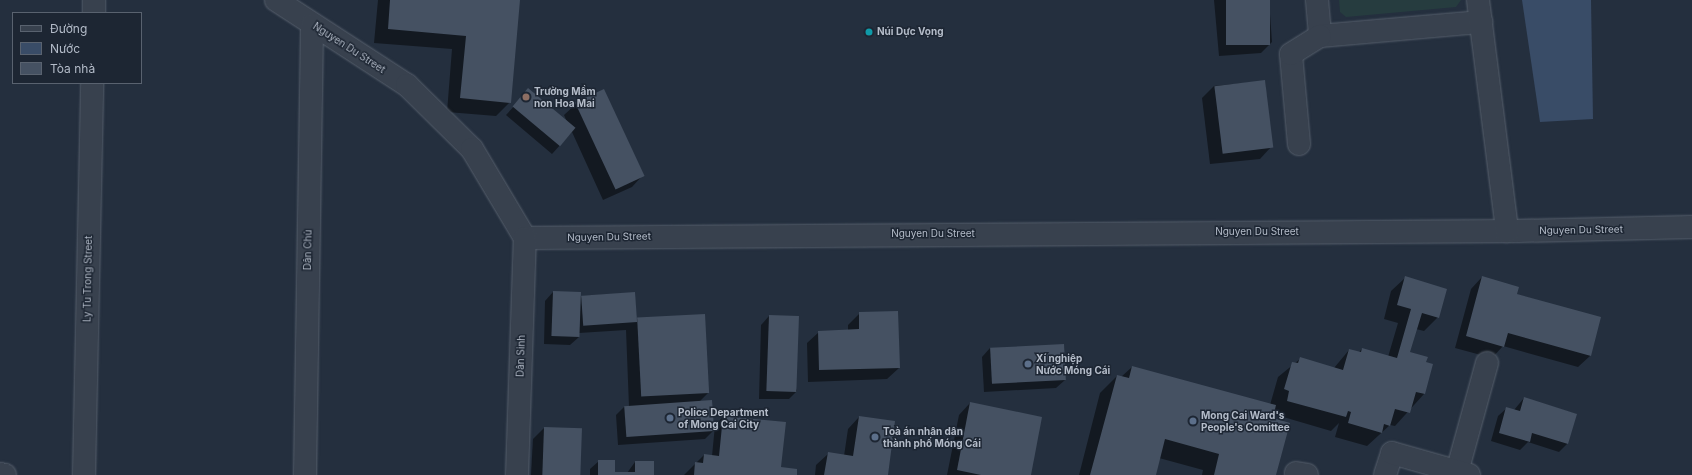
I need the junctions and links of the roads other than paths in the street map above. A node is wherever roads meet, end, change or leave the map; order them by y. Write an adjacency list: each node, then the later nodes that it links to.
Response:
1 (94, 0): 5 (street)
2 (276, 0): 7 (street, Nguyen Du Street)
3 (1317, 0): 8 (street)
4 (1478, 0): 6 (street)
5 (94, 12)
6 (1480, 22): 8 (street); 12 (street)
7 (312, 25): 13 (street, Nguyen Du Street); 19 (street, Dân Chủ)
8 (1320, 36): 10 (street)
9 (92, 84): 18 (street, Ly Tu Trong Street)
10 (1299, 144)
11 (1692, 227): 12 (street, Nguyen Du Street)
12 (1507, 231): 13 (street, Nguyen Du Street)
13 (525, 238): 20 (street, Dân Sinh)
14 (1487, 364): 15 (street)
15 (1463, 473): 21 (street)
16 (0, 474): 17 (street)
17 (5, 475)
18 (84, 475)
19 (305, 475)
20 (517, 475)
21 (1385, 475)

